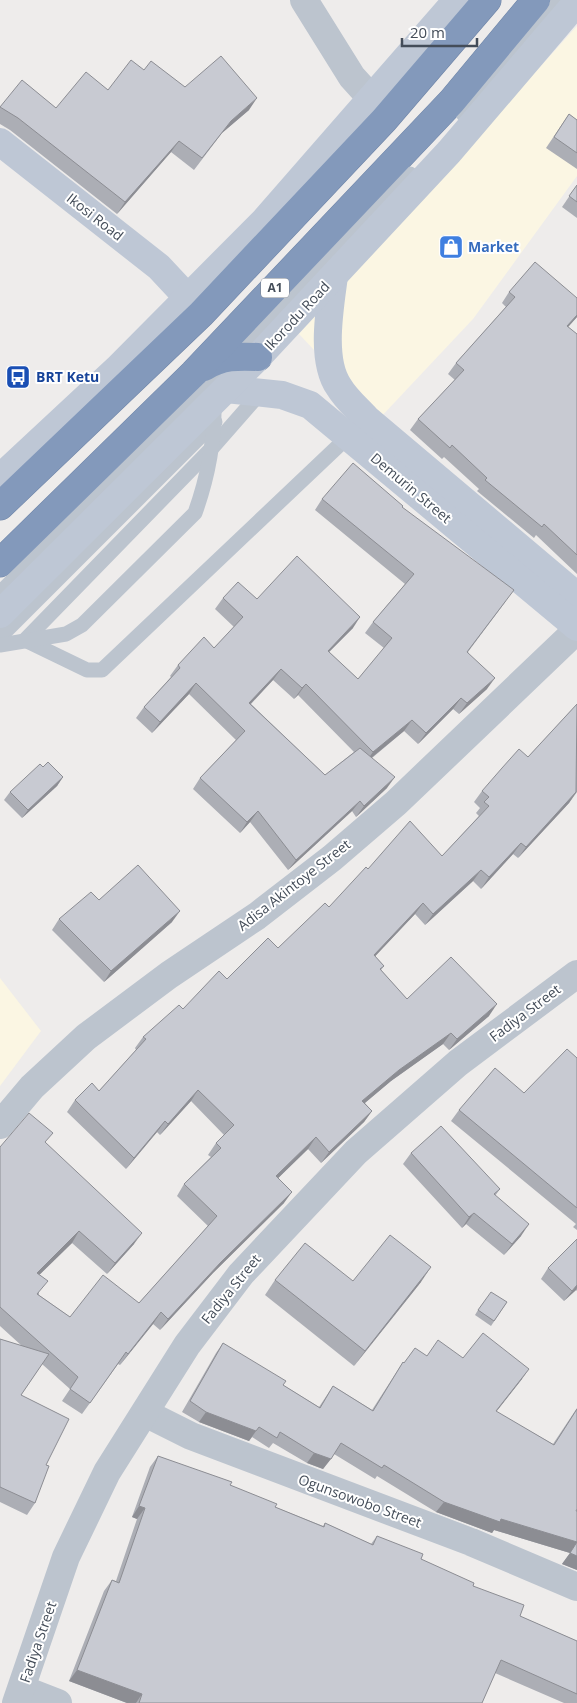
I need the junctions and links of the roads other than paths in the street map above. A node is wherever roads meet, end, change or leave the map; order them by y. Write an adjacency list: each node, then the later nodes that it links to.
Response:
1 (304, 0): 7 (street)
2 (457, 0): 7 (street)
3 (487, 0): 17 (highway, A1)
4 (536, 0): 13 (highway, A1)
5 (561, 0): 11 (lane)
6 (577, 2): 9 (street, Ikorodu Road)
7 (372, 99): 10 (street)
8 (0, 142): 10 (street, Ikosi Road)
9 (334, 276): 11 (street, Ikorodu Road); 14 (street, Demurin Street)
10 (187, 297): 16 (street)
11 (247, 356): 13 (highway)
12 (262, 391): 13 (street, Demurin Street); 14 (street, Demurin Street); 15 (lane)
13 (212, 392): 15 (lane); 18 (highway, A1); 19 (lane); 21 (street); 23 (lane)
14 (358, 428): 20 (street, Demurin Street); 22 (street, Demurin Street); 24 (lane)
15 (212, 448): 24 (lane); 24 (lane)
16 (0, 478)
17 (0, 506)
18 (0, 563)
19 (0, 593)
20 (577, 596)
21 (0, 614)
22 (577, 628): 27 (street, Adisa Akintoye Street)
23 (0, 637)
24 (24, 640): 25 (lane)
25 (0, 645)
26 (577, 974): 28 (street, Fadiya Street)
27 (0, 1125)
28 (145, 1413): 29 (street, Ogunsowobo Street); 30 (street, Fadiya Street)
29 (577, 1587)
30 (19, 1696): 31 (street)
31 (58, 1703)

